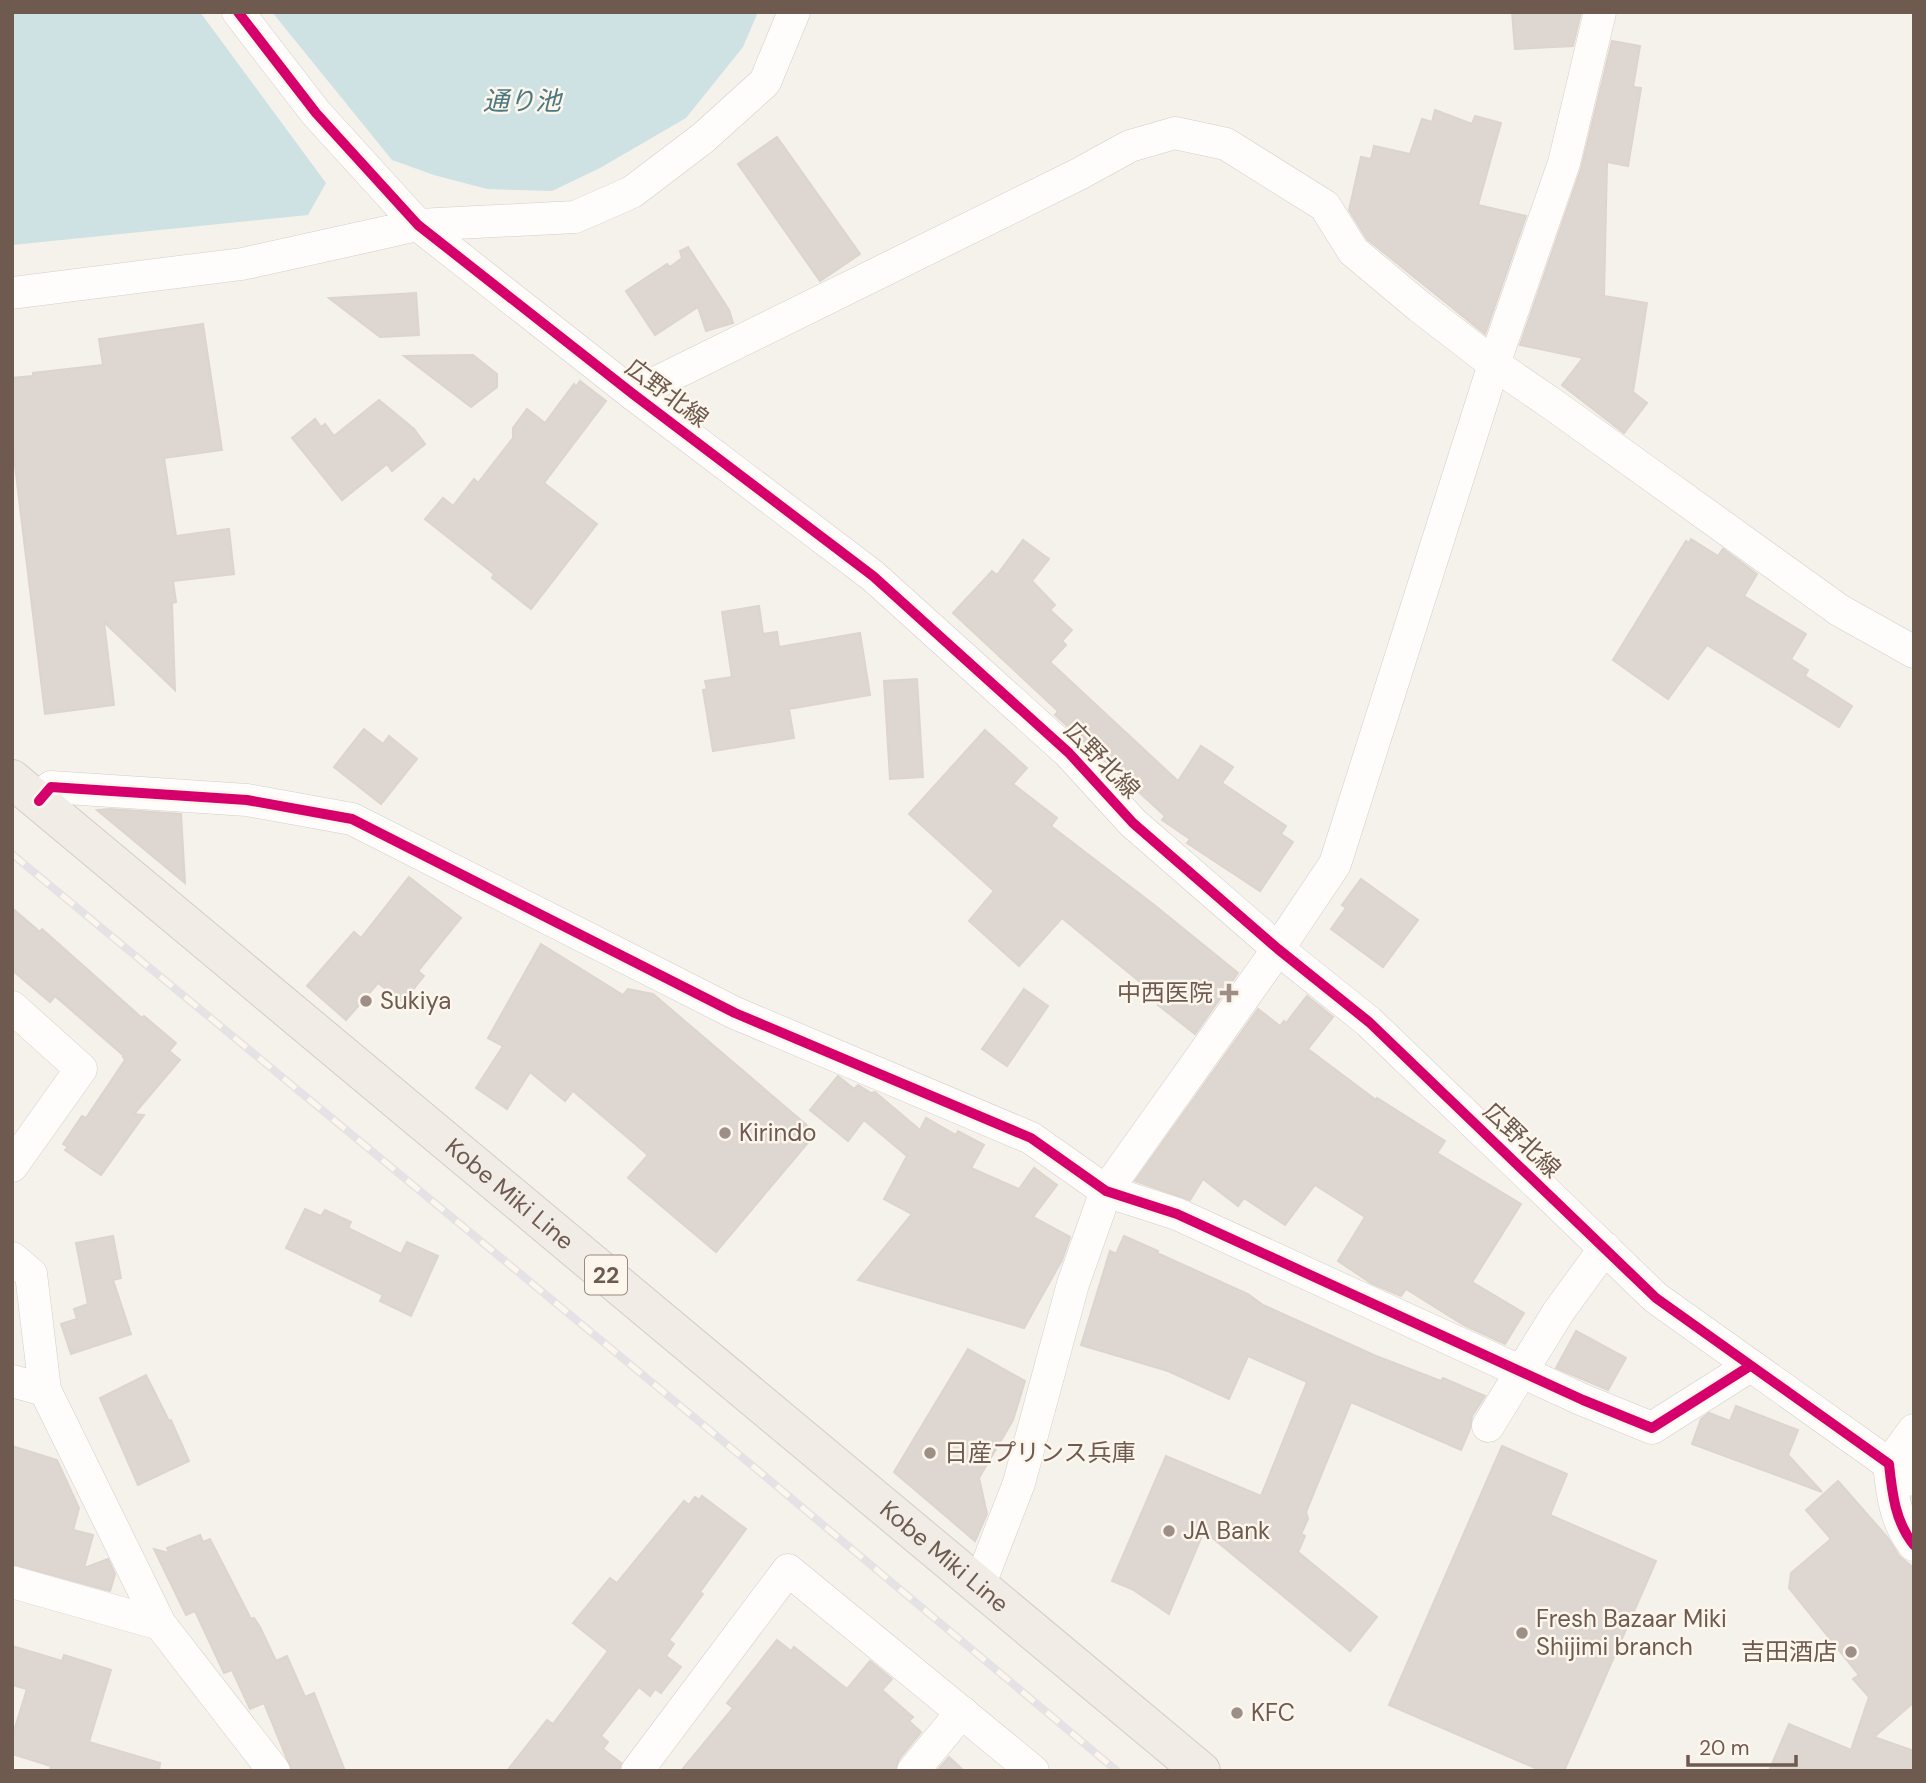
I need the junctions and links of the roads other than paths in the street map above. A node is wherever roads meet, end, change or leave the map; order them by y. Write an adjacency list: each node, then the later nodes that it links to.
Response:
1 (238, 12): 4 (street, 広野北線)
2 (794, 12): 4 (street)
3 (1600, 12): 6 (street)
4 (418, 225): 5 (street); 7 (street, 広野北線)
5 (12, 293)
6 (1494, 365): 7 (street); 8 (street); 10 (street)
7 (633, 394): 10 (street, 広野北線)
8 (1914, 652)
9 (25, 790): 13 (street); 25 (main road, Kobe Miki Line / 22)
10 (1278, 949): 13 (street); 14 (street, 広野北線)
11 (12, 1007): 12 (street)
12 (12, 1166)
13 (1106, 1191): 17 (street); 25 (street)
14 (1605, 1248): 16 (street, 広野北線); 17 (street)
15 (12, 1258): 19 (street)
16 (1750, 1366): 17 (street); 22 (street, 広野北線)
17 (1522, 1372): 20 (street)
18 (12, 1381): 19 (street)
19 (45, 1390): 26 (street)
20 (1488, 1426)
21 (1914, 1430): 22 (street)
22 (1901, 1472): 23 (street)
23 (1914, 1545)
24 (12, 1582): 26 (street)
25 (979, 1586): 32 (main road, Kobe Miki Line / 22)
26 (160, 1624): 28 (street)
27 (962, 1712): 29 (street); 30 (street); 31 (street)
28 (274, 1771)
29 (637, 1771)
30 (913, 1771)
31 (1033, 1771)
32 (1201, 1771)

